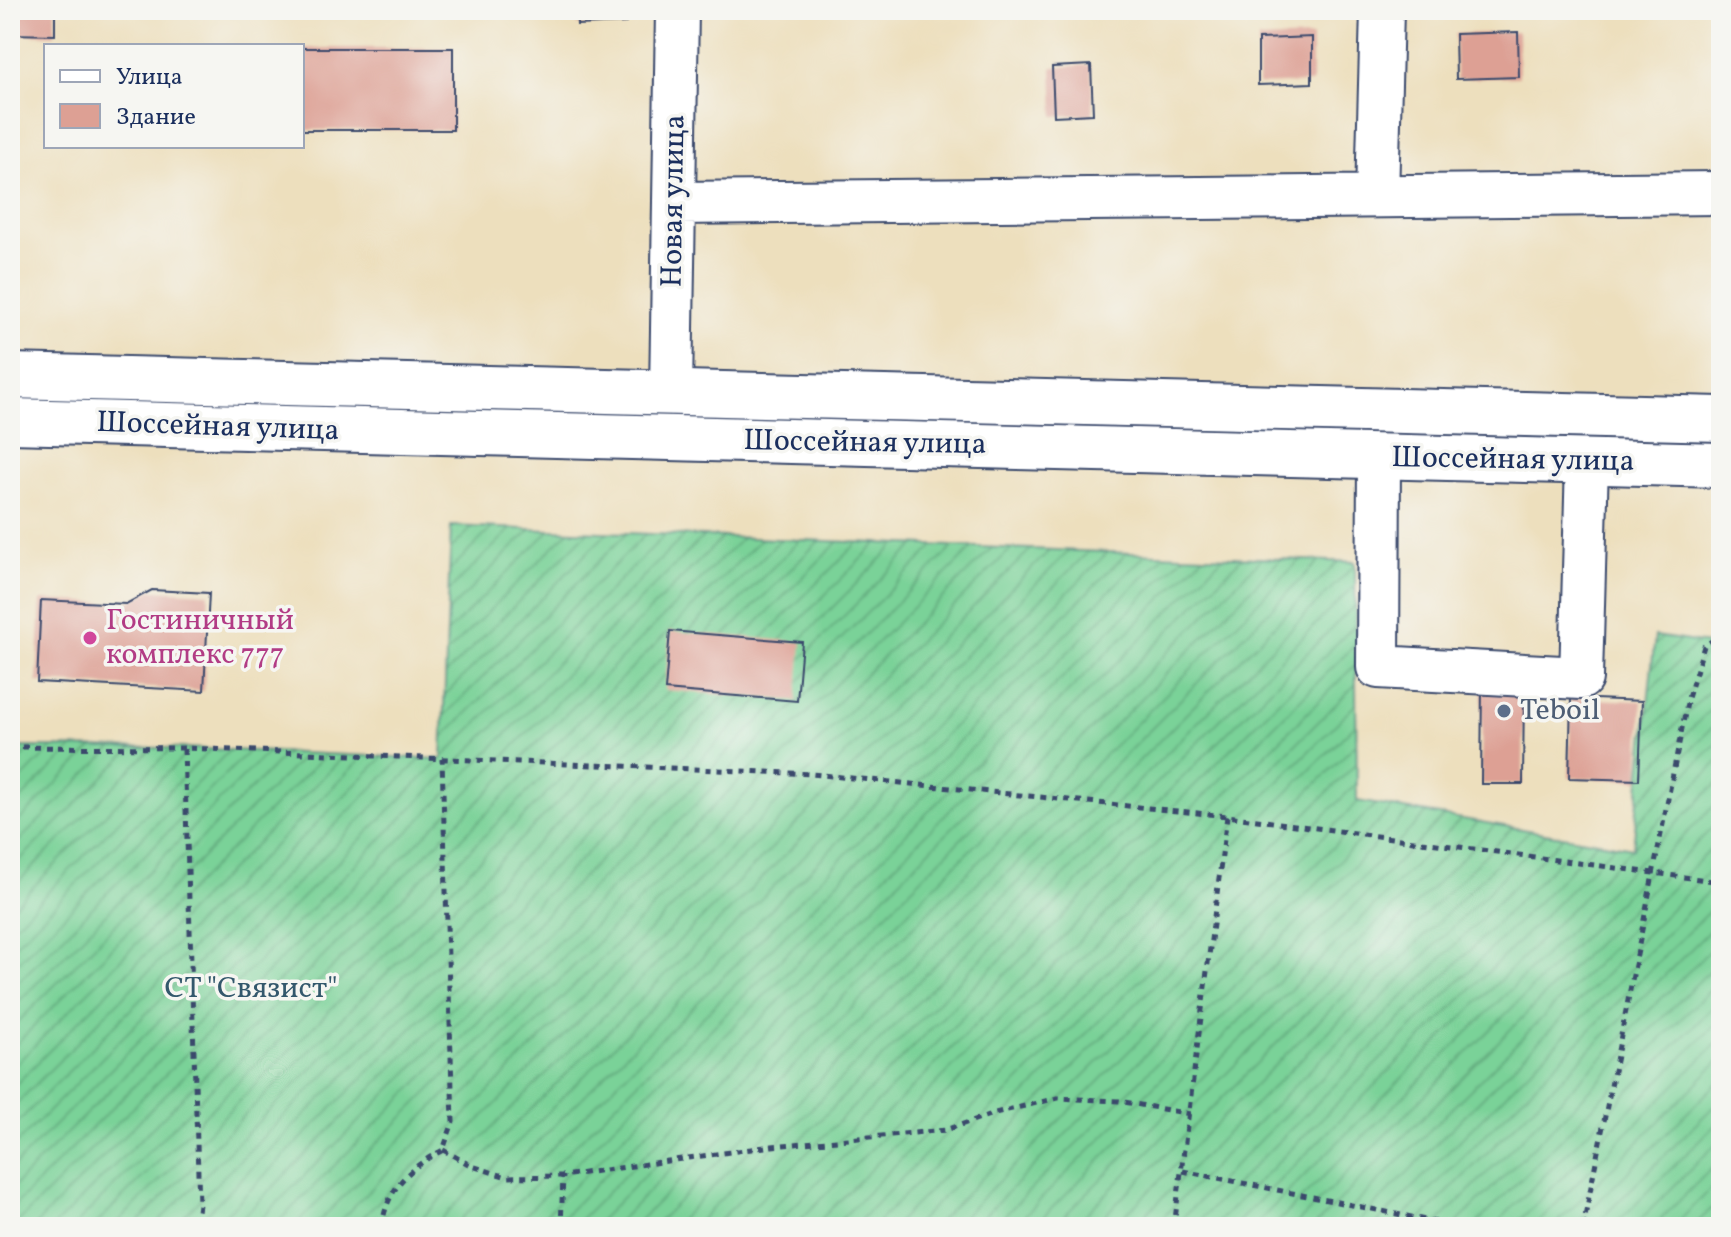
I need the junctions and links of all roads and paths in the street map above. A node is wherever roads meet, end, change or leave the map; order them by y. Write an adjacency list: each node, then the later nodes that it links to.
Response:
1 (677, 10): 5 (street, Новая улица)
2 (1382, 10): 4 (street)
3 (1721, 193): 4 (street)
4 (1377, 196): 5 (street)
5 (675, 203): 7 (street, Новая улица)
6 (10, 376): 7 (highway, Шоссейная улица)
7 (671, 393): 8 (highway, Шоссейная улица)
8 (1721, 419)
9 (10, 421): 10 (highway, Шоссейная улица)
10 (1379, 456): 11 (highway, Шоссейная улица); 11 (street)
11 (1587, 462): 12 (highway, Шоссейная улица)
12 (1721, 465)
13 (1721, 635): 18 (path)
14 (10, 747): 15 (path)
15 (184, 748): 16 (path); 24 (path)
16 (442, 759): 17 (path); 21 (path)
17 (1227, 816): 18 (path); 20 (path)
18 (1652, 874): 19 (path); 29 (path)
19 (1721, 882)
20 (1190, 1114): 22 (path); 23 (path)
21 (443, 1150): 23 (path); 25 (path)
22 (1183, 1171): 27 (path); 28 (path)
23 (563, 1176): 26 (path)
24 (196, 1227)
25 (382, 1227)
26 (561, 1227)
27 (1174, 1227)
28 (1461, 1227)
29 (1583, 1227)

